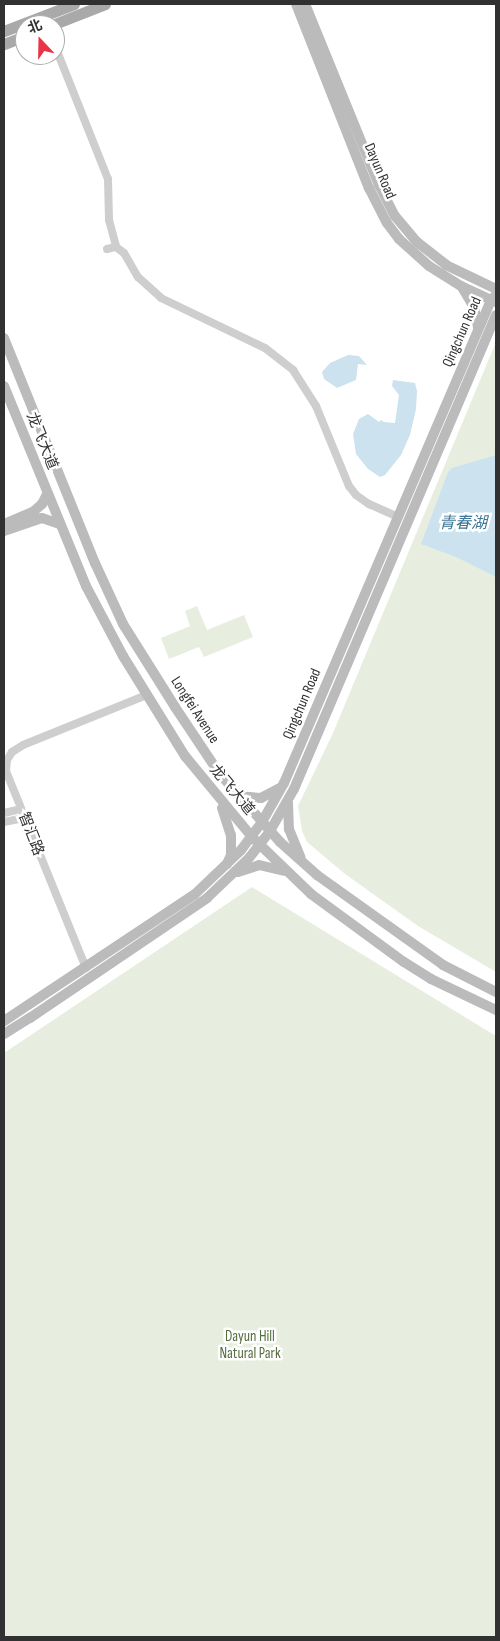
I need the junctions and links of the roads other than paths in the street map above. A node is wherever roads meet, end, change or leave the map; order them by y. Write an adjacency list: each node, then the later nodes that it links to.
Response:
1 (74, 4): 6 (main road)
2 (106, 4): 5 (main road)
3 (296, 4): 10 (street, Dayun Road)
4 (305, 4): 11 (street, Dayun Road)
5 (65, 20)
6 (4, 32)
7 (63, 65): 8 (street)
8 (116, 247): 9 (street); 19 (street)
9 (107, 249)
10 (461, 286): 12 (street, Dayun Road); 15 (street)
11 (496, 289)
12 (495, 299): 15 (street, Qingchun Road)
13 (496, 315): 15 (street, Qingchun Road)
14 (496, 328): 15 (street)
15 (483, 333): 19 (street, Qingchun Road); 27 (street, Qingchun Road)
16 (4, 338): 25 (street, Longfei Avenue)
17 (4, 386): 18 (street, 龙飞大道)
18 (47, 494): 20 (street); 21 (street, 龙飞大道)
19 (398, 517): 24 (street, Qingchun Road)
20 (4, 524)
21 (59, 524): 22 (street); 23 (street, 龙飞大道)
22 (4, 531)
23 (147, 695): 26 (street, 龙飞大道); 28 (street, 智汇路)
24 (284, 784): 25 (street); 32 (street, Qingchun Road)
25 (237, 795): 32 (street, Longfei Avenue)
26 (218, 798): 34 (street, 龙飞大道); 37 (street)
27 (288, 800): 33 (street, Qingchun Road); 36 (street)
28 (21, 809): 29 (street); 30 (street, 智汇路)
29 (4, 813)
30 (24, 818): 31 (street); 40 (street, 智汇路)
31 (4, 822)
32 (262, 822): 33 (street, Longfei Avenue); 34 (street, Qingchun Road)
33 (270, 831): 35 (street, Qingchun Road); 36 (street, Longfei Avenue)
34 (252, 836): 35 (street, 龙飞大道); 37 (street, Qingchun Road)
35 (260, 845): 38 (street, 龙飞大道); 39 (street, Qingchun Road)
36 (304, 864): 41 (street, Longfei Avenue)
37 (227, 866): 40 (street, Qingchun Road)
38 (287, 872): 39 (street); 42 (street, 龙飞大道)
39 (233, 875): 44 (street, Qingchun Road)
40 (86, 968): 43 (street, Qingchun Road)
41 (496, 992)
42 (496, 1010)
43 (4, 1020)
44 (4, 1034)

